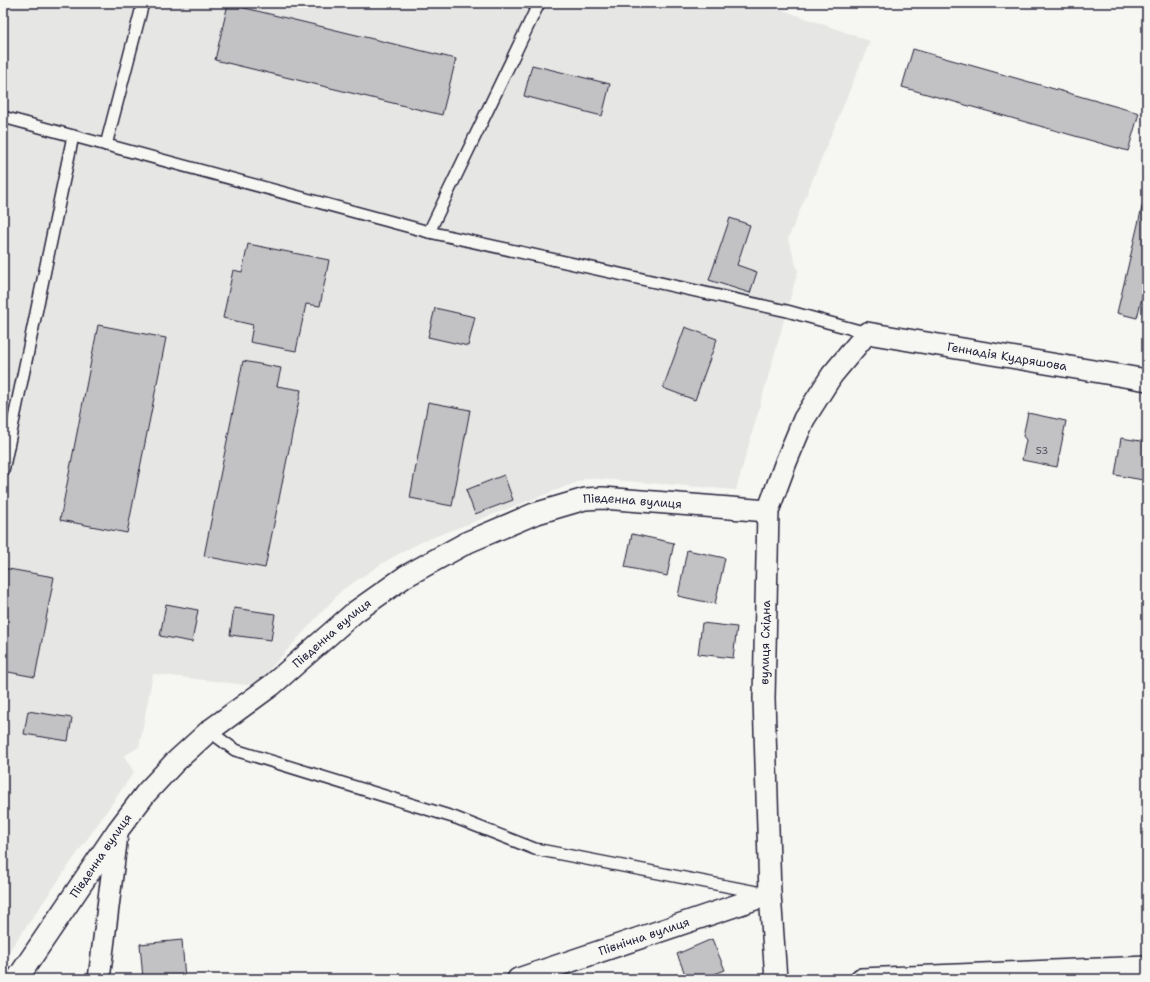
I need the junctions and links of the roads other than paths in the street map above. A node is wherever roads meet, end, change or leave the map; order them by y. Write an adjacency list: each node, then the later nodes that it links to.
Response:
1 (143, 3): 5 (lane)
2 (539, 3): 6 (lane)
3 (3, 117): 4 (lane)
4 (73, 136): 5 (lane); 9 (lane)
5 (106, 144): 6 (lane)
6 (429, 232): 7 (lane)
7 (866, 333): 8 (street, Геннадія Кудряшова); 10 (street, вулиця Східна)
8 (1147, 380)
9 (3, 471)
10 (768, 511): 11 (street, Південна вулиця); 13 (street, вулиця Східна)
11 (209, 731): 12 (street, Південна вулиця); 13 (lane)
12 (118, 830): 15 (street, Південна вулиця); 16 (street)
13 (770, 894): 17 (street, Північна вулиця); 18 (street, вулиця Східна)
14 (1147, 967): 19 (street)
15 (16, 979)
16 (98, 979)
17 (518, 979)
18 (776, 979)
19 (861, 979)

